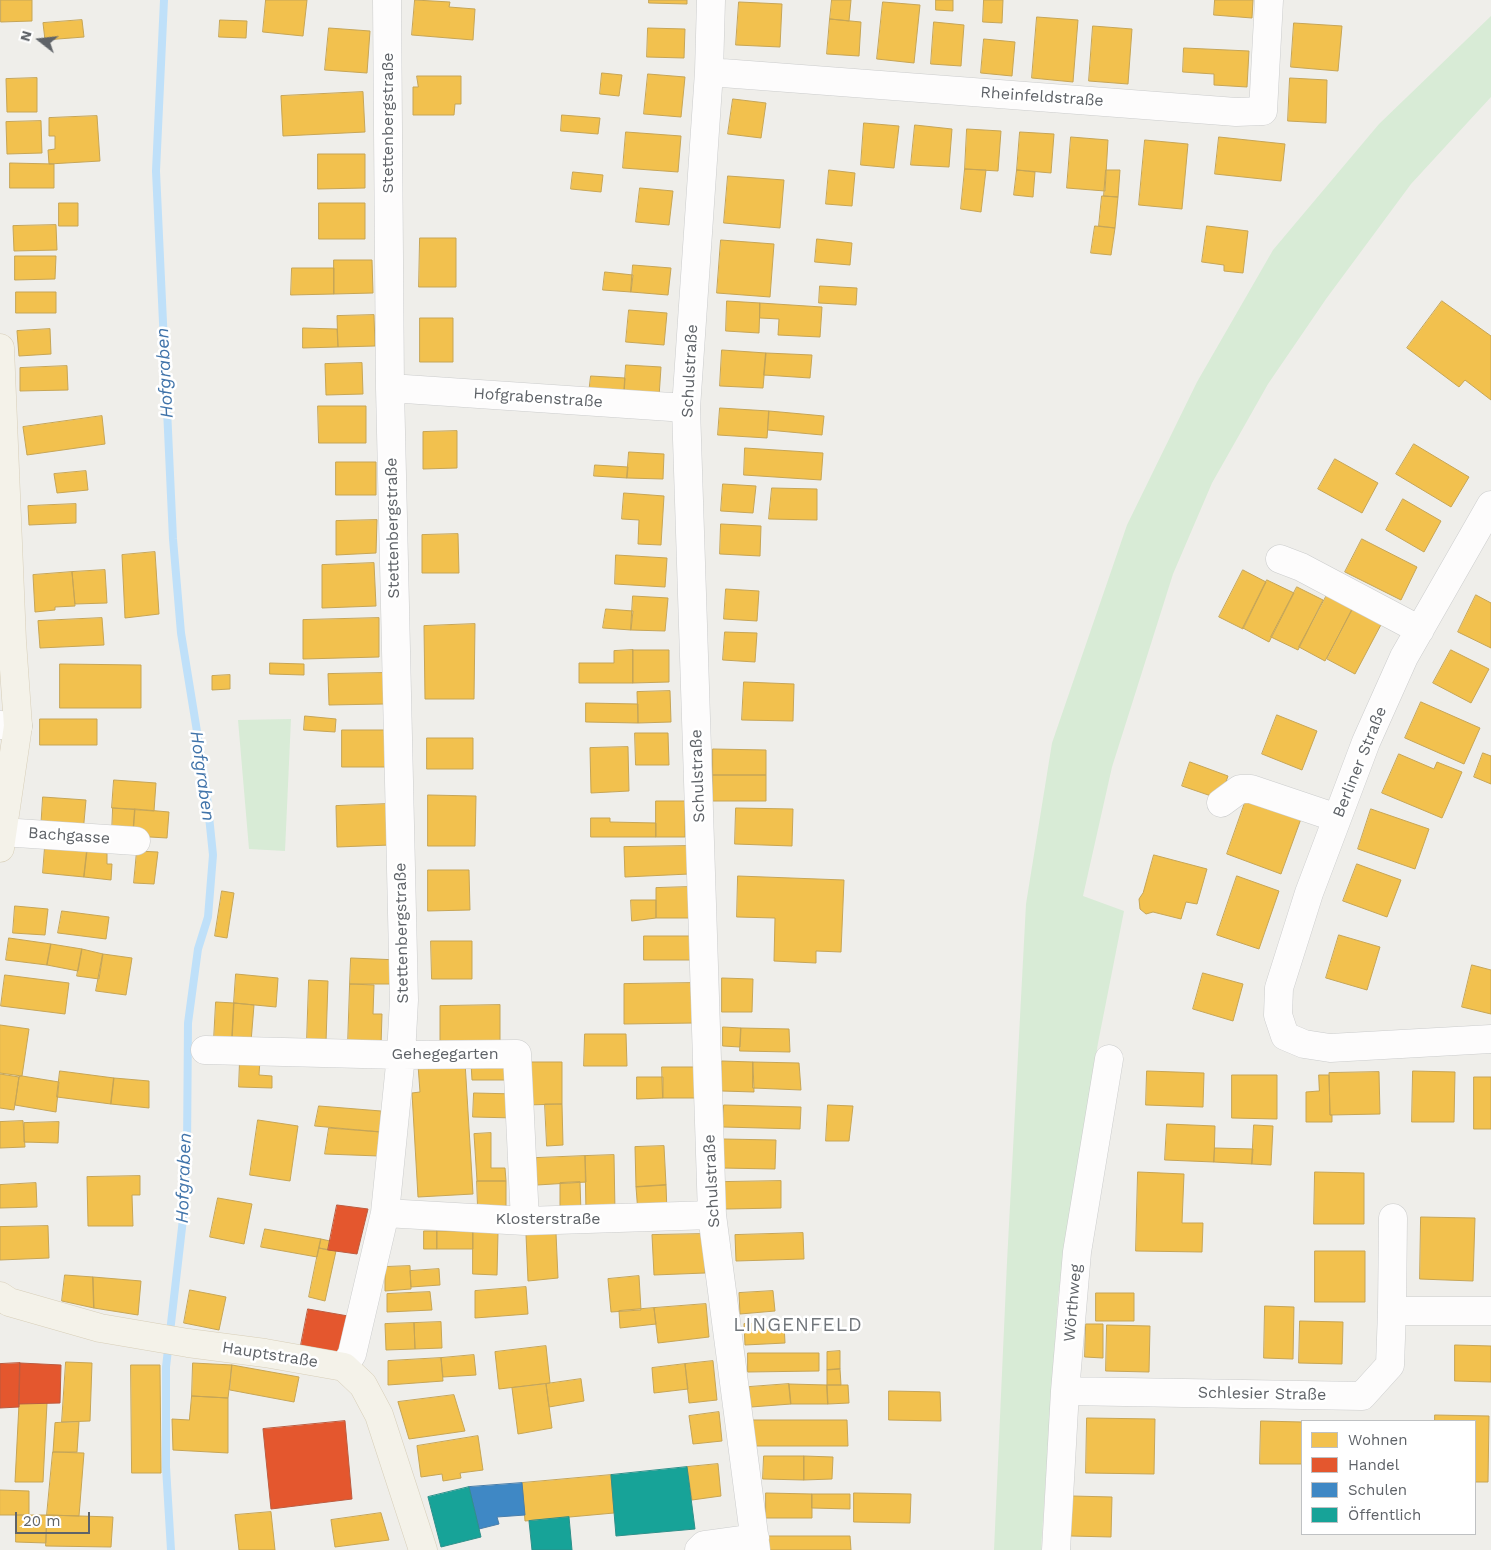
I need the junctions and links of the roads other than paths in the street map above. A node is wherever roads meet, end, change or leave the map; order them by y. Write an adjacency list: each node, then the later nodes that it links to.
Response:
1 (387, 0): 6 (street, Stettenbergstraße)
2 (711, 0): 4 (street, Schulstraße)
3 (1269, 0): 4 (street, Rheinfeldstraße)
4 (709, 72): 7 (street, Schulstraße)
5 (0, 348): 11 (main road)
6 (390, 388): 7 (street, Hofgrabenstraße); 20 (street, Stettenbergstraße)
7 (686, 408): 23 (street, Schulstraße)
8 (1491, 506): 10 (street, Berliner Straße)
9 (1280, 559): 10 (street)
10 (1420, 630): 15 (street, Berliner Straße)
11 (6, 641): 12 (main road)
12 (9, 725): 13 (main road)
13 (6, 766): 16 (main road)
14 (1221, 803): 15 (street)
15 (1337, 818): 18 (street, Berliner Straße)
16 (1, 840): 17 (street, Bachgasse)
17 (136, 841)
18 (1491, 1040)
19 (205, 1050): 20 (street, Gehegegarten)
20 (400, 1055): 22 (street); 25 (street, Gehegegarten)
21 (1109, 1059): 30 (street, Wörthweg)
22 (385, 1213): 25 (street, Klosterstraße); 29 (street)
23 (712, 1215): 25 (street, Klosterstraße); 31 (street, Schulstraße)
24 (1393, 1218): 27 (street, Schlesier Straße)
25 (525, 1221)
26 (0, 1296): 29 (main road, Hauptstraße)
27 (1392, 1311): 28 (street); 30 (street, Schlesier Straße)
28 (1491, 1311)
29 (344, 1367): 32 (main road)
30 (1065, 1391): 34 (street, Wörthweg)
31 (756, 1544): 33 (street)
32 (422, 1550)
33 (699, 1550)
34 (1056, 1550)

